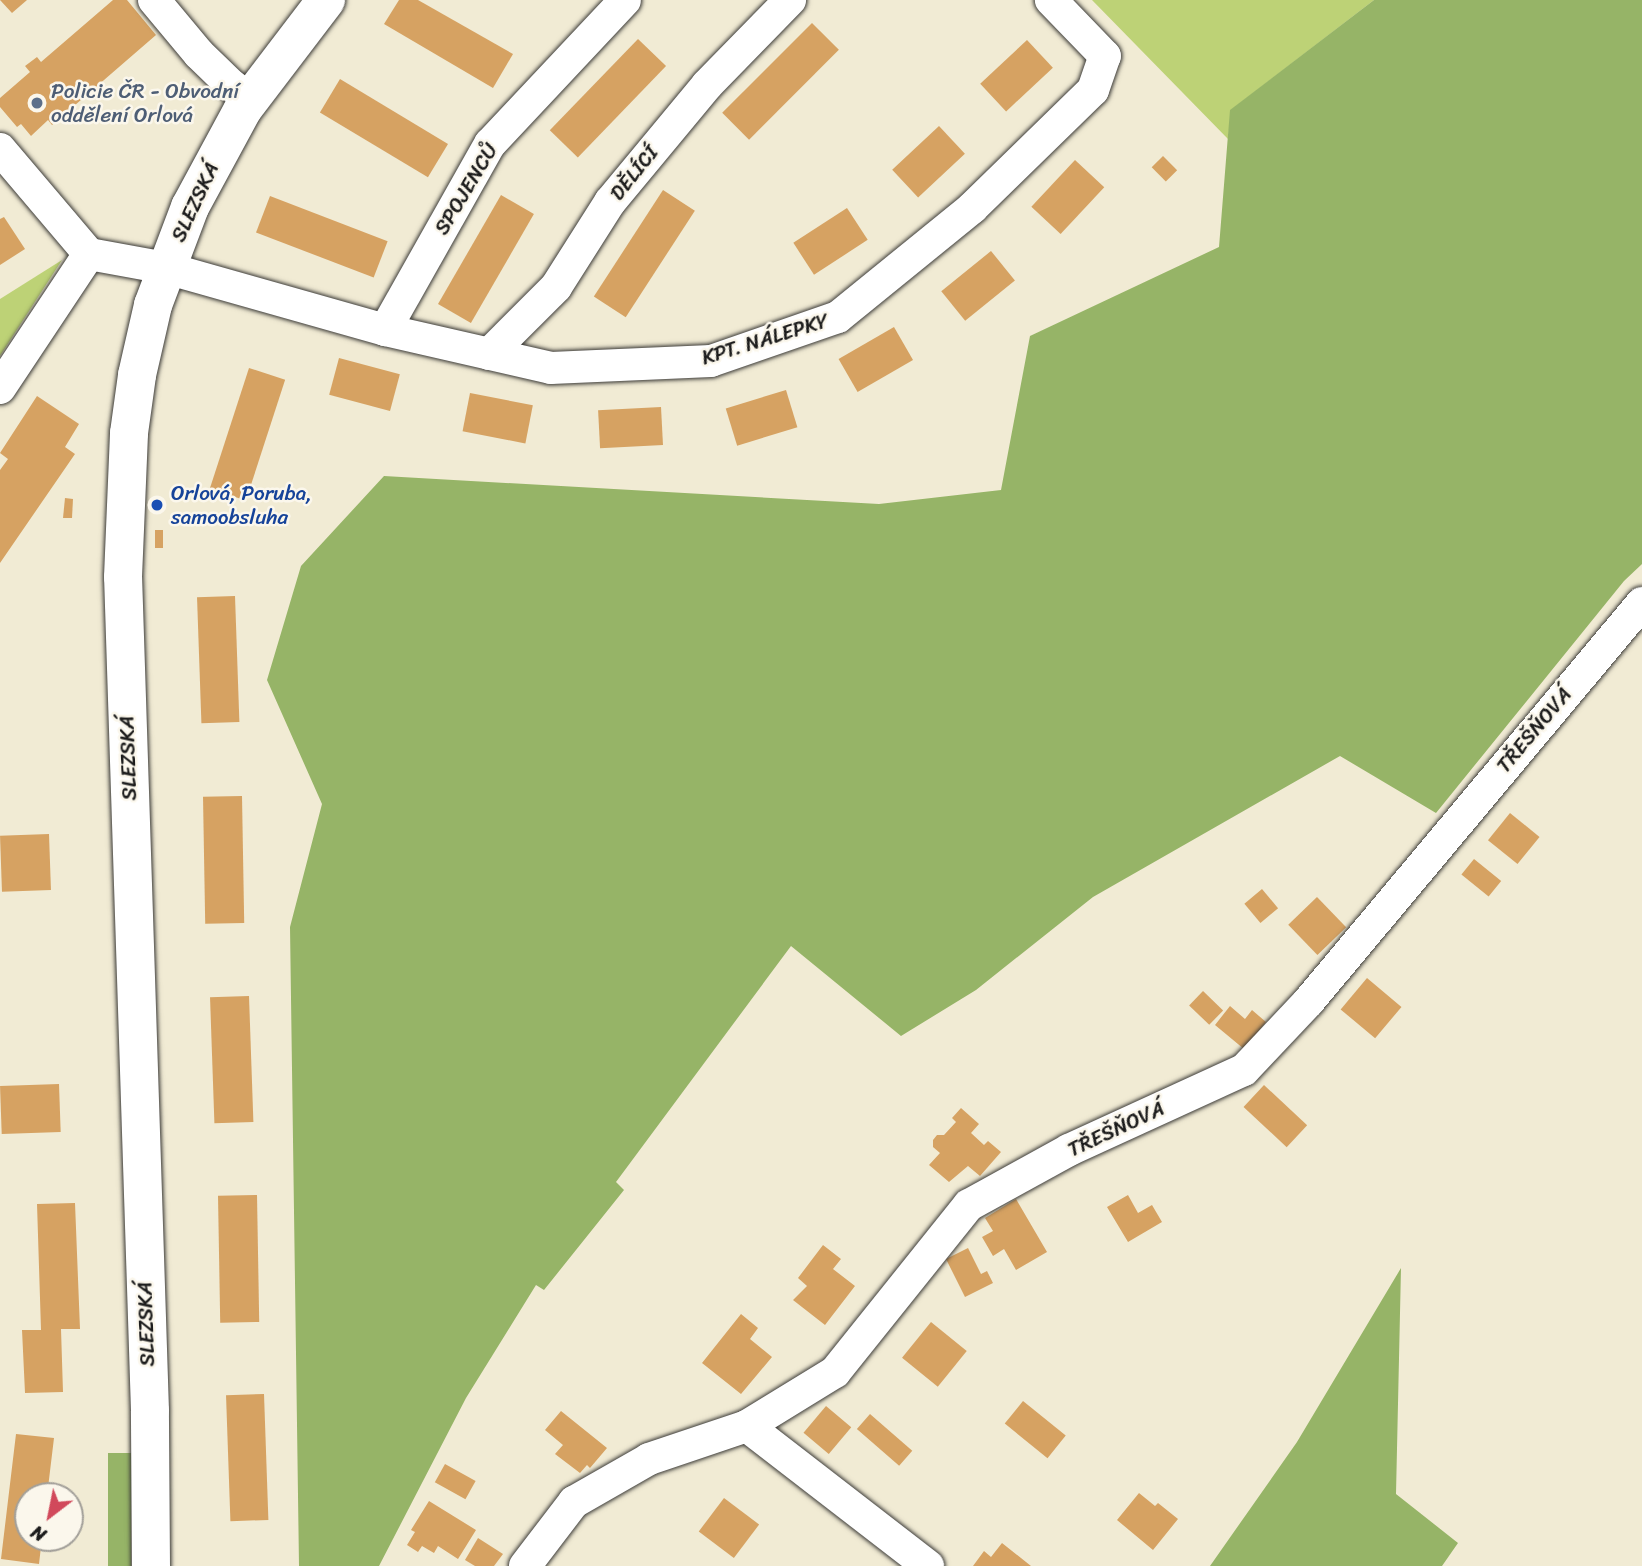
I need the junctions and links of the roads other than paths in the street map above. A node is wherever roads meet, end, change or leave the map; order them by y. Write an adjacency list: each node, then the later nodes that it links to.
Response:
1 (154, 0): 6 (street)
2 (326, 0): 6 (street, SLEZSKÁ)
3 (625, 0): 10 (street, SPOJENCŮ)
4 (790, 0): 11 (street, DĚLÍCÍ)
5 (1051, 0): 11 (street, KPT. NÁLEPKY)
6 (250, 99): 9 (street, SLEZSKÁ)
7 (0, 149): 8 (street)
8 (89, 254): 9 (street, KPT. NÁLEPKY); 12 (street)
9 (166, 268): 10 (street, KPT. NÁLEPKY); 15 (street, SLEZSKÁ)
10 (385, 330): 11 (street, KPT. NÁLEPKY)
11 (489, 354)
12 (0, 388)
13 (1642, 603): 14 (street, TŘEŠŇOVÁ)
14 (747, 1426): 16 (street, TŘEŠŇOVÁ); 17 (street)
15 (151, 1566)
16 (525, 1566)
17 (928, 1566)

